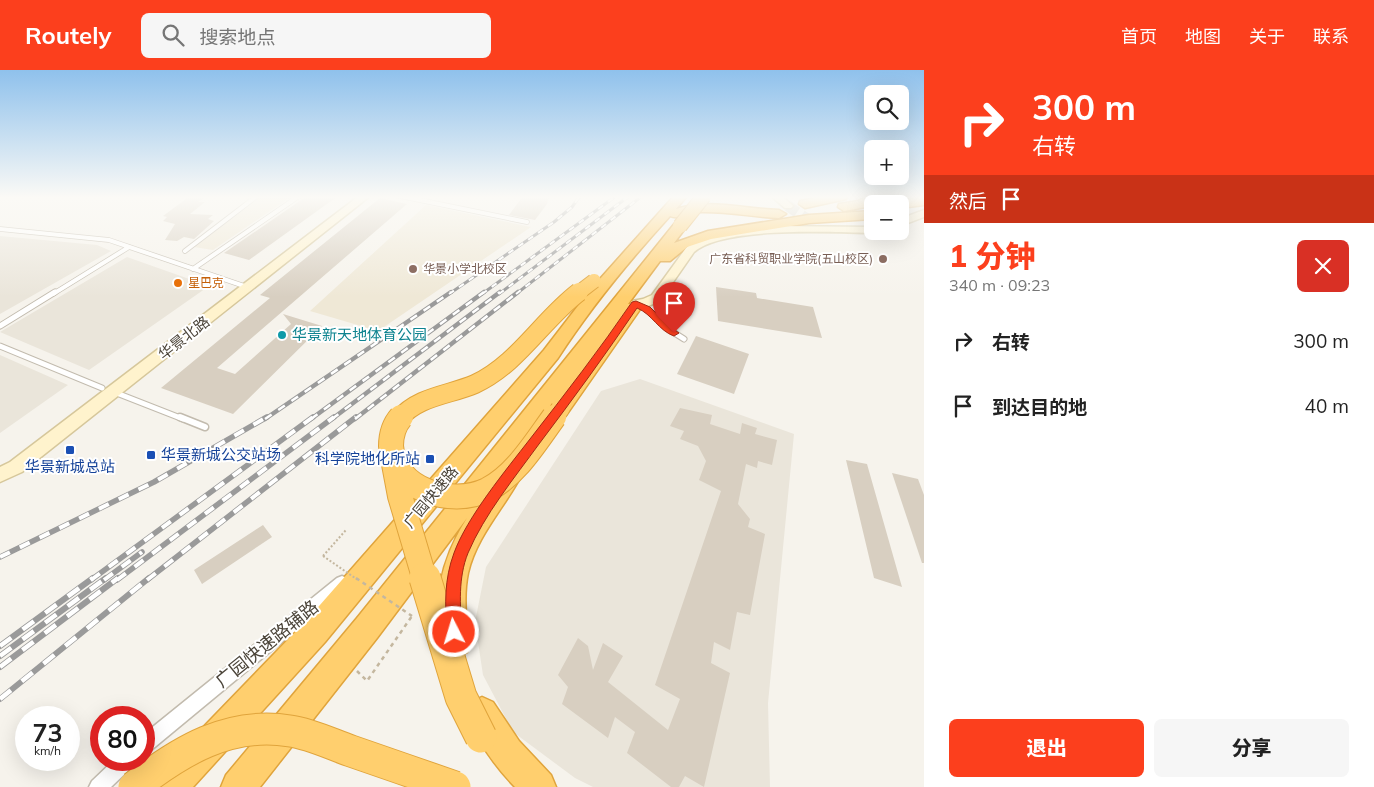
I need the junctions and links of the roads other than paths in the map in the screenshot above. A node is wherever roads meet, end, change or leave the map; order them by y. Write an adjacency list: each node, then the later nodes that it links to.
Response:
1 (5, 229): 13 (lane)
2 (212, 229): 14 (lane)
3 (251, 229): 16 (lane)
4 (314, 229): 18 (street, 华景北路)
5 (320, 229): 18 (street, 华景北路)
6 (651, 229): 15 (highway, 广园快速路)
7 (661, 229): 23 (highway)
8 (677, 229): 17 (highway, 广园快速路, bridge)
9 (738, 229): 17 (highway)
10 (775, 229): 19 (street)
11 (795, 229): 12 (street)
12 (864, 231)
13 (129, 247): 16 (lane); 20 (lane)
14 (185, 250)
15 (622, 262): 23 (highway, 广园快速路); 26 (highway, bridge)
16 (193, 269): 18 (lane)
17 (641, 278): 19 (highway); 37 (highway, 广园快速路)
18 (244, 286): 24 (street, 华景北路)
19 (636, 304): 21 (lane); 28 (highway, bridge)
20 (0, 326)
21 (684, 339)
22 (0, 346): 24 (lane)
23 (551, 354): 30 (highway, 广园快速路)
24 (108, 390): 25 (lane); 27 (street, 华景北路); 29 (street, 华景北路)
25 (205, 427)
26 (393, 458): 28 (highway, bridge); 32 (highway, bridge)
27 (0, 466)
28 (512, 472): 32 (highway, bridge)
29 (0, 475)
30 (391, 545): 31 (street, 广园快速路辅路); 36 (highway, 广园快速路)
31 (155, 736)
32 (487, 736): 39 (highway); 40 (highway)
33 (115, 771): 34 (street)
34 (98, 787)
35 (134, 787): 38 (highway, bridge)
36 (170, 787)
37 (238, 787)
38 (456, 787)
39 (519, 787)
40 (539, 787)

